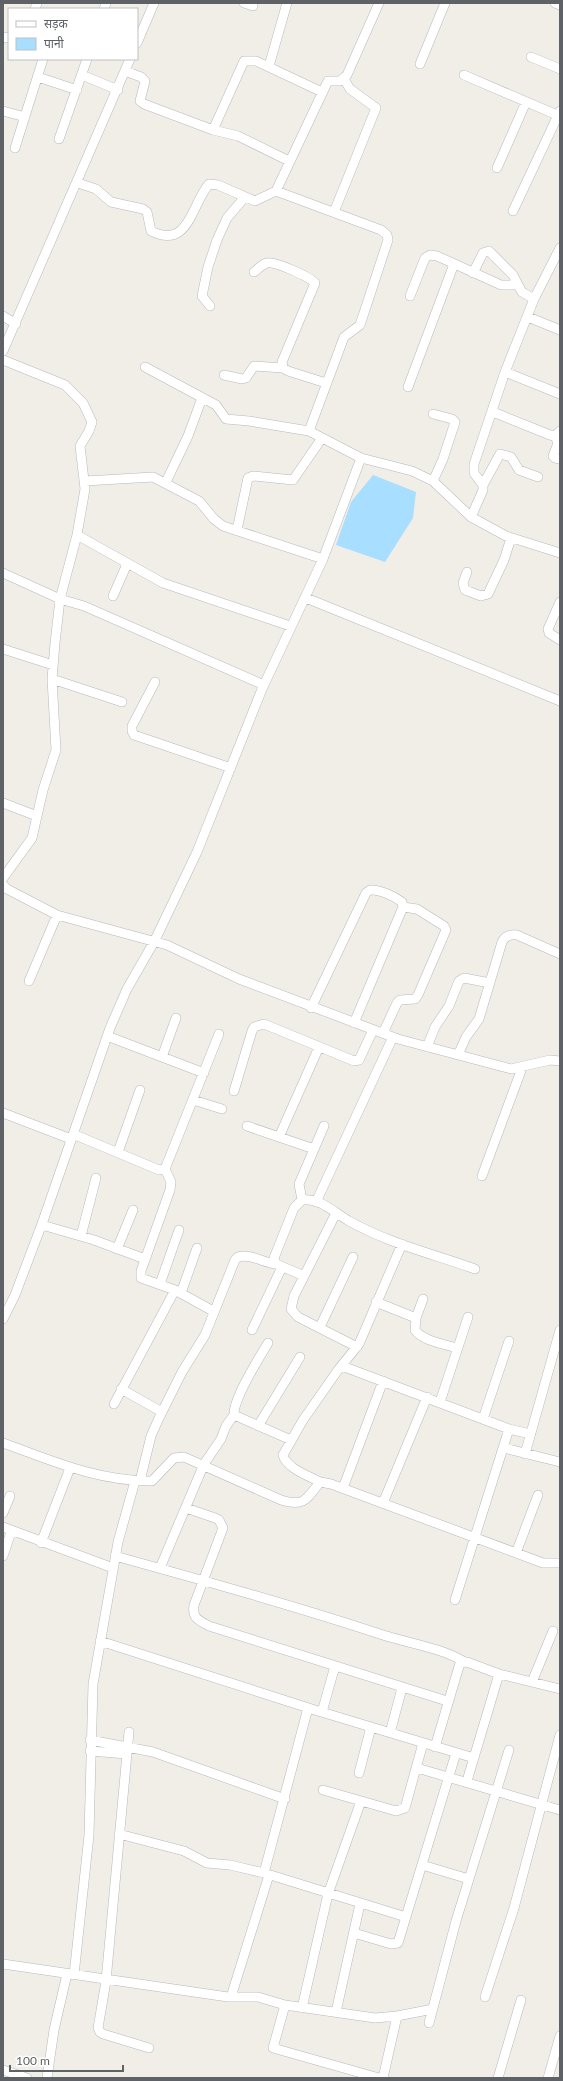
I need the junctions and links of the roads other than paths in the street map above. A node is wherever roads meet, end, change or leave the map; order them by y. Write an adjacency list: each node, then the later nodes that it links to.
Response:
1 (154, 3): 7 (street)
2 (286, 3): 13 (street)
3 (379, 3): 19 (street)
4 (445, 3): 12 (street)
5 (554, 3): 6 (street)
6 (560, 6)
7 (138, 41)
8 (531, 57): 14 (street)
9 (43, 60): 18 (street)
10 (87, 60): 16 (street)
11 (130, 60): 15 (street)
12 (420, 64)
13 (269, 66): 22 (street); 27 (street)
14 (560, 69)
15 (125, 71): 21 (street); 27 (street)
16 (82, 75): 20 (street); 21 (street)
17 (464, 75): 23 (street)
18 (38, 77): 20 (street); 26 (street)
19 (344, 79): 22 (street); 36 (street)
20 (77, 90): 28 (street)
21 (118, 90): 32 (street)
22 (322, 92): 30 (street)
23 (526, 102): 25 (street); 31 (street)
24 (3, 111): 26 (street)
25 (559, 113): 35 (street)
26 (25, 116): 29 (street)
27 (213, 130): 30 (street)
28 (59, 139)
29 (15, 148)
30 (289, 161): 33 (street)
31 (497, 168)
32 (78, 183): 34 (street); 47 (street)
33 (276, 191): 34 (street); 36 (street)
34 (245, 197): 44 (street)
35 (513, 211)
36 (334, 212): 55 (street)
37 (560, 248): 43 (street)
38 (454, 264): 40 (street); 42 (street); 56 (street)
39 (254, 272): 52 (street)
40 (473, 273): 41 (street); 41 (street)
41 (518, 285): 43 (street)
42 (410, 296)
43 (534, 299): 46 (street)
44 (210, 306)
45 (3, 316): 47 (street)
46 (528, 317): 48 (street); 53 (street)
47 (16, 324): 49 (street)
48 (559, 326)
49 (3, 351)
50 (3, 360): 67 (street)
51 (145, 367): 58 (street)
52 (284, 368): 54 (street); 55 (street)
53 (505, 372): 57 (street); 59 (street)
54 (224, 375)
55 (326, 383): 61 (street)
56 (408, 387)
57 (560, 394)
58 (202, 398): 61 (street); 69 (street)
59 (493, 412): 62 (street); 70 (street)
60 (433, 414): 68 (street)
61 (309, 431): 63 (street)
62 (558, 433): 65 (street)
63 (322, 438): 64 (street); 72 (street)
64 (361, 458): 68 (street); 76 (street)
65 (560, 459)
66 (538, 477): 70 (street)
67 (85, 480): 69 (street); 73 (street)
68 (433, 481): 71 (street)
69 (166, 482): 72 (street)
70 (483, 485): 71 (street)
71 (471, 517): 74 (street)
72 (237, 530): 76 (street)
73 (77, 535): 77 (street); 82 (street)
74 (511, 538): 75 (street); 78 (street)
75 (560, 553)
76 (323, 559): 81 (street)
77 (127, 564): 80 (street); 84 (street)
78 (467, 572)
79 (3, 573): 82 (street)
80 (113, 596)
81 (306, 598): 84 (street); 91 (street)
82 (60, 599): 87 (street); 90 (street)
83 (560, 602): 85 (street)
84 (290, 626): 90 (street)
85 (560, 640)
86 (3, 649): 87 (street)
87 (53, 665): 88 (street)
88 (52, 679): 92 (street); 95 (street)
89 (155, 682): 93 (street)
90 (264, 685): 93 (street)
91 (560, 701)
92 (122, 702)
93 (231, 768): 100 (street)
94 (3, 803): 95 (street)
95 (37, 816): 96 (street)
96 (3, 877)
97 (3, 885): 99 (street)
98 (403, 907): 104 (street); 106 (street); 109 (street)
99 (57, 915): 100 (street); 102 (street)
100 (155, 940): 104 (street); 110 (street)
101 (560, 954): 103 (street)
102 (30, 980)
103 (490, 984): 113 (street); 114 (street)
104 (311, 1008): 106 (street)
105 (176, 1018): 115 (street)
106 (354, 1024): 107 (street)
107 (373, 1030): 109 (street); 112 (street)
108 (219, 1034): 118 (street)
109 (383, 1034): 111 (street)
110 (107, 1036): 115 (street); 126 (street)
111 (393, 1037): 113 (street); 134 (street)
112 (319, 1047): 120 (street); 127 (street)
113 (427, 1047): 114 (street)
114 (458, 1055): 117 (street)
115 (162, 1057): 118 (street)
116 (560, 1061): 117 (street)
117 (522, 1068): 131 (street)
118 (204, 1073): 121 (street)
119 (140, 1090): 129 (street)
120 (234, 1091)
121 (193, 1100): 122 (street); 130 (street)
122 (222, 1109)
123 (3, 1114): 126 (street)
124 (247, 1126): 127 (street)
125 (324, 1126): 128 (street)
126 (72, 1136): 129 (street); 137 (street)
127 (279, 1137): 128 (street)
128 (314, 1149): 133 (street)
129 (118, 1152): 130 (street)
130 (165, 1168): 144 (street)
131 (482, 1176)
132 (96, 1178): 139 (street)
133 (302, 1200): 134 (street); 145 (street)
134 (316, 1202): 136 (street)
135 (132, 1210): 141 (street)
136 (336, 1213): 140 (street); 147 (street)
137 (42, 1225): 139 (street); 154 (street)
138 (179, 1230): 148 (street)
139 (81, 1236): 141 (street)
140 (402, 1244): 146 (street); 151 (street)
141 (117, 1248): 144 (street)
142 (197, 1248): 149 (street)
143 (353, 1257): 156 (street)
144 (145, 1259): 148 (street)
145 (279, 1265): 147 (street); 152 (street); 157 (street)
146 (475, 1270)
147 (304, 1276): 156 (street)
148 (160, 1284): 149 (street)
149 (178, 1292): 152 (street); 166 (street)
150 (423, 1299): 155 (street)
151 (376, 1302): 155 (street); 161 (street)
152 (213, 1311): 170 (street)
153 (468, 1317): 162 (street)
154 (3, 1318)
155 (416, 1318): 162 (street)
156 (320, 1327): 161 (street)
157 (252, 1330)
158 (560, 1330): 175 (street)
159 (509, 1341): 172 (street)
160 (268, 1343): 171 (street)
161 (357, 1347): 164 (street)
162 (457, 1348): 168 (street)
163 (300, 1357): 173 (street)
164 (342, 1366): 165 (street); 176 (street)
165 (383, 1381): 167 (street); 185 (street)
166 (122, 1389): 169 (street); 170 (street)
167 (427, 1398): 168 (street); 188 (street)
168 (440, 1402): 172 (street)
169 (114, 1404)
170 (162, 1412): 183 (street)
171 (234, 1415): 173 (street); 181 (street)
172 (483, 1419): 174 (street)
173 (258, 1426): 176 (street)
174 (509, 1428): 175 (street); 178 (street)
175 (530, 1434): 179 (street)
176 (290, 1440): 184 (street)
177 (3, 1443): 182 (street)
178 (504, 1448): 179 (street); 192 (street)
179 (525, 1454): 180 (street)
180 (560, 1462)
181 (204, 1464): 183 (street); 184 (street); 189 (street)
182 (70, 1468): 183 (street); 193 (street)
183 (137, 1481): 196 (street)
184 (320, 1482): 185 (street)
185 (343, 1488): 188 (street)
186 (538, 1495): 194 (street)
187 (10, 1496): 190 (street)
188 (383, 1503): 192 (street)
189 (186, 1508): 199 (street); 200 (street)
190 (3, 1513)
191 (7, 1529): 193 (street); 195 (street)
192 (475, 1538): 194 (street); 201 (street)
193 (41, 1543): 198 (street)
194 (516, 1553): 197 (street)
195 (3, 1556)
196 (116, 1556): 198 (street); 199 (street)
197 (560, 1563)
198 (113, 1568): 203 (street)
199 (160, 1568): 200 (street)
200 (204, 1581): 204 (street); 205 (street)
201 (455, 1600)
202 (553, 1631): 207 (street)
203 (100, 1640): 211 (street); 217 (street)
204 (463, 1661): 206 (street); 210 (street)
205 (335, 1666): 208 (street); 212 (street)
206 (498, 1674): 207 (street); 224 (street)
207 (532, 1682): 209 (street)
208 (402, 1688): 210 (street); 215 (street)
209 (560, 1689)
210 (447, 1701): 219 (street)
211 (308, 1708): 212 (street); 231 (street)
212 (322, 1712): 213 (street)
213 (371, 1727): 215 (street); 226 (street)
214 (129, 1732): 220 (street)
215 (390, 1733): 218 (street)
216 (560, 1735): 233 (street)
217 (90, 1740): 220 (street); 222 (street)
218 (424, 1743): 219 (street); 225 (street)
219 (435, 1747): 223 (street)
220 (127, 1750): 222 (street); 231 (street); 235 (street)
221 (509, 1750): 230 (street)
222 (90, 1751): 244 (street)
223 (456, 1753): 224 (street); 227 (street)
224 (474, 1758): 228 (street)
225 (417, 1768): 227 (street); 232 (street)
226 (359, 1773)
227 (448, 1777): 228 (street); 236 (street)
228 (467, 1781): 230 (street)
229 (323, 1790): 232 (street)
230 (497, 1792): 233 (street); 238 (street)
231 (284, 1799): 237 (street)
232 (361, 1801): 239 (street)
233 (542, 1805): 234 (street); 247 (street)
234 (560, 1810)
235 (119, 1834): 237 (street); 245 (street)
236 (422, 1865): 238 (street); 241 (street)
237 (266, 1874): 239 (street); 246 (street)
238 (469, 1879): 251 (street)
239 (328, 1894): 240 (street); 250 (street)
240 (360, 1904): 241 (street); 242 (street)
241 (406, 1917): 242 (street)
242 (354, 1933): 252 (street)
243 (3, 1964): 244 (street)
244 (70, 1975): 245 (street); 260 (street)
245 (106, 1980): 246 (street); 256 (street)
246 (231, 1997): 249 (street)
247 (485, 1997)
248 (521, 2000): 263 (street)
249 (284, 2005): 250 (street); 261 (street)
250 (302, 2008): 252 (street)
251 (433, 2009): 253 (street); 254 (street)
252 (336, 2012): 253 (street)
253 (397, 2016): 262 (street)
254 (429, 2023)
255 (560, 2036): 257 (street)
256 (150, 2048)
257 (557, 2058): 264 (street)
258 (3, 2070): 259 (street)
259 (27, 2078)
260 (48, 2078)
261 (380, 2078)
262 (383, 2078)
263 (498, 2078)
264 (548, 2078)

